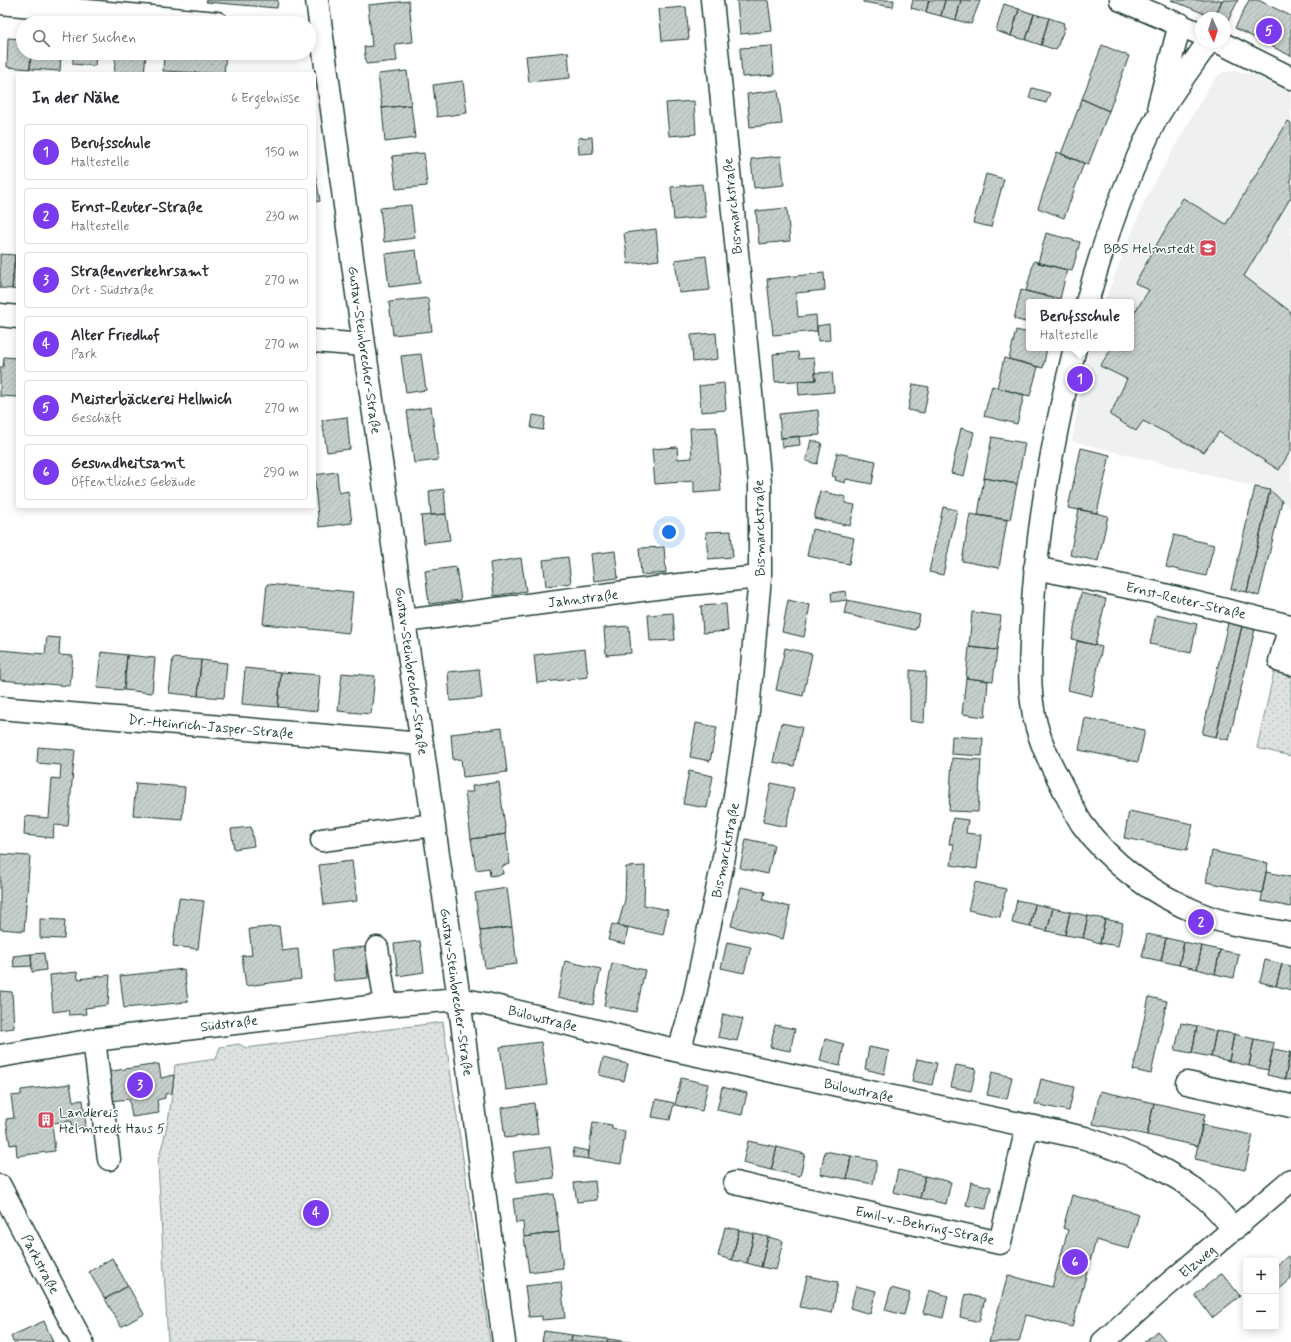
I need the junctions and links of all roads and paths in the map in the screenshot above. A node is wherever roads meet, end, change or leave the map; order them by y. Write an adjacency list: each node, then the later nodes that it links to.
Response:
1 (317, 0): 8 (street, Gustav-Steinbrecher-Straße)
2 (712, 0): 20 (street, Bismarckstraße)
3 (1121, 0): 6 (street)
4 (0, 3): 5 (street)
5 (141, 16)
6 (1180, 24): 7 (street); 12 (street)
7 (1195, 31)
8 (316, 32): 17 (street, Gustav-Steinbrecher-Straße)
9 (1204, 48): 12 (street)
10 (1231, 48): 11 (street)
11 (1291, 78)
12 (1155, 122): 13 (street)
13 (1088, 299)
14 (0, 315): 15 (street)
15 (16, 316)
16 (316, 340): 17 (street)
17 (364, 345): 21 (street, Gustav-Steinbrecher-Straße)
18 (1074, 351): 19 (street)
19 (1035, 568): 22 (street, Ernst-Reuter-Straße); 27 (street)
20 (760, 577): 21 (street, Jahnstraße); 32 (street, Bismarckstraße)
21 (406, 621): 24 (street, Gustav-Steinbrecher-Straße)
22 (1291, 664)
23 (0, 708): 24 (street, Dr.-Heinrich-Jasper-Straße)
24 (422, 744): 25 (street, Gustav-Steinbrecher-Straße)
25 (433, 825): 26 (street); 29 (street, Gustav-Steinbrecher-Straße)
26 (322, 840)
27 (1291, 934)
28 (378, 948): 30 (street)
29 (460, 999): 30 (street, Südstraße); 32 (street, Bülowstraße); 43 (street, Gustav-Steinbrecher-Straße)
30 (386, 1005): 31 (street, Südstraße)
31 (94, 1040): 33 (street, Südstraße); 37 (street)
32 (679, 1051): 36 (street, Bülowstraße)
33 (0, 1056)
34 (1187, 1083): 35 (street)
35 (1291, 1106)
36 (1027, 1127): 39 (street, Emil-v.-Behring-Straße); 41 (street, Bülowstraße)
37 (109, 1158)
38 (1291, 1180): 41 (street, Elzweg)
39 (734, 1183)
40 (0, 1186): 42 (street, Parkstraße)
41 (1234, 1229): 44 (street, Elzweg)
42 (82, 1342)
43 (504, 1342)
44 (1103, 1342)

